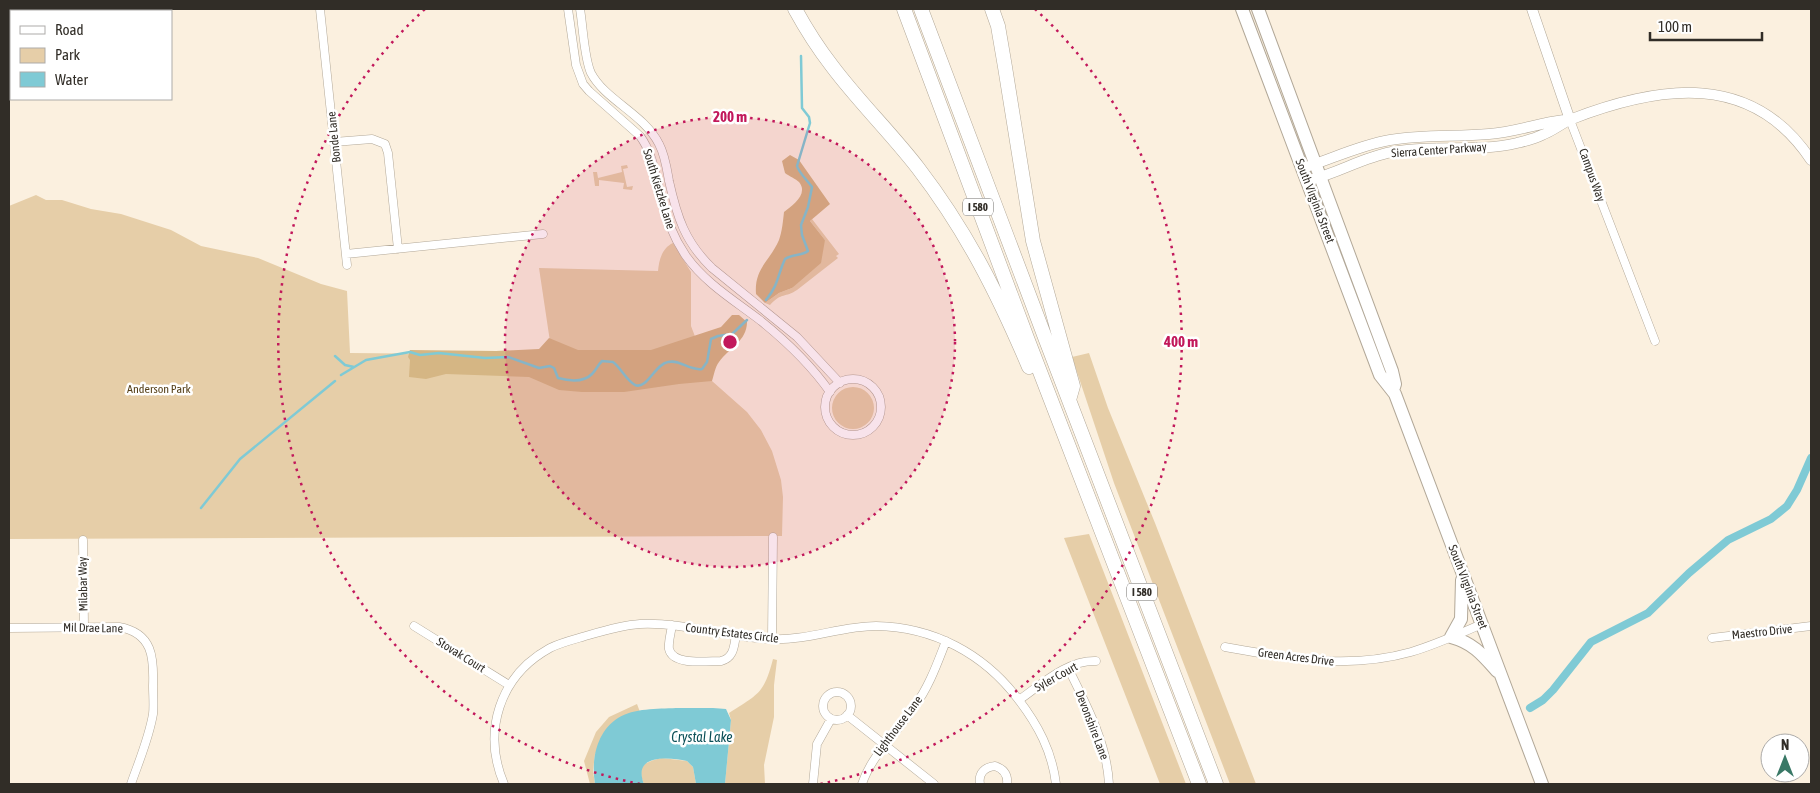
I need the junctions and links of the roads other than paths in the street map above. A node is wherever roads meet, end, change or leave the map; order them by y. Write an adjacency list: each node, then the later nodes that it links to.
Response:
1 (320, 9): 12 (street, Bonde Lane)
2 (568, 9): 22 (street, South Kietzke Lane)
3 (580, 9): 21 (street, South Kietzke Lane)
4 (795, 9): 24 (highway)
5 (904, 9): 24 (highway, I 580)
6 (921, 9): 23 (highway, I 580)
7 (992, 9): 23 (highway)
8 (1242, 9): 15 (main road, South Virginia Street)
9 (1258, 9): 14 (main road, South Virginia Street)
10 (1532, 9): 11 (street, Campus Way)
11 (1570, 120): 13 (street, Sierra Center Parkway); 14 (street, Sierra Center Parkway); 15 (street, Sierra Center Parkway); 20 (street, Campus Way)
12 (334, 142): 17 (street); 18 (street, Bonde Lane)
13 (1811, 160)
14 (1316, 164): 15 (main road, South Virginia Street)
15 (1310, 175): 27 (main road, South Virginia Street)
16 (543, 234): 17 (street)
17 (398, 249): 18 (street)
18 (346, 254): 19 (street, Bonde Lane)
19 (347, 265)
20 (1655, 341)
21 (840, 383): 22 (street); 22 (street)
22 (830, 392)
23 (1069, 400): 58 (highway, I 580)
24 (1054, 405): 57 (highway, I 580)
25 (773, 537): 37 (street)
26 (83, 540): 33 (street, Milabar Way)
27 (1462, 573): 28 (main road, South Virginia Street); 35 (main road)
28 (1482, 624): 35 (street, Green Acres Drive); 42 (main road, South Virginia Street)
29 (672, 625): 34 (street, Country Estates Circle); 34 (street); 43 (street, Country Estates Circle)
30 (414, 626): 43 (street, Stovak Court)
31 (1811, 626): 36 (street, Maestro Drive)
32 (9, 628): 33 (street, Mil Drae Lane)
33 (84, 628): 48 (street, Mil Drae Lane)
34 (736, 635): 37 (street, Country Estates Circle)
35 (1451, 637): 39 (street, Green Acres Drive); 42 (main road)
36 (1712, 638)
37 (772, 640): 38 (street, Country Estates Circle)
38 (946, 641): 44 (street, Country Estates Circle); 47 (street, Lighthouse Lane)
39 (1225, 647)
40 (1096, 661): 41 (street, Syler Court)
41 (1068, 668): 44 (street, Syler Court); 56 (street, Devonshire Lane)
42 (1502, 676): 59 (main road, South Virginia Street)
43 (509, 685): 49 (street, Country Estates Circle)
44 (1019, 700): 55 (street, Country Estates Circle)
45 (847, 715): 46 (street); 46 (street); 47 (street)
46 (831, 719): 50 (street)
47 (885, 745): 51 (street, Lighthouse Lane); 52 (street)
48 (131, 784)
49 (504, 784)
50 (813, 784)
51 (862, 784)
52 (934, 784)
53 (980, 784): 54 (street)
54 (1007, 784)
55 (1056, 784)
56 (1109, 784)
57 (1199, 784)
58 (1216, 784)
59 (1542, 784)

